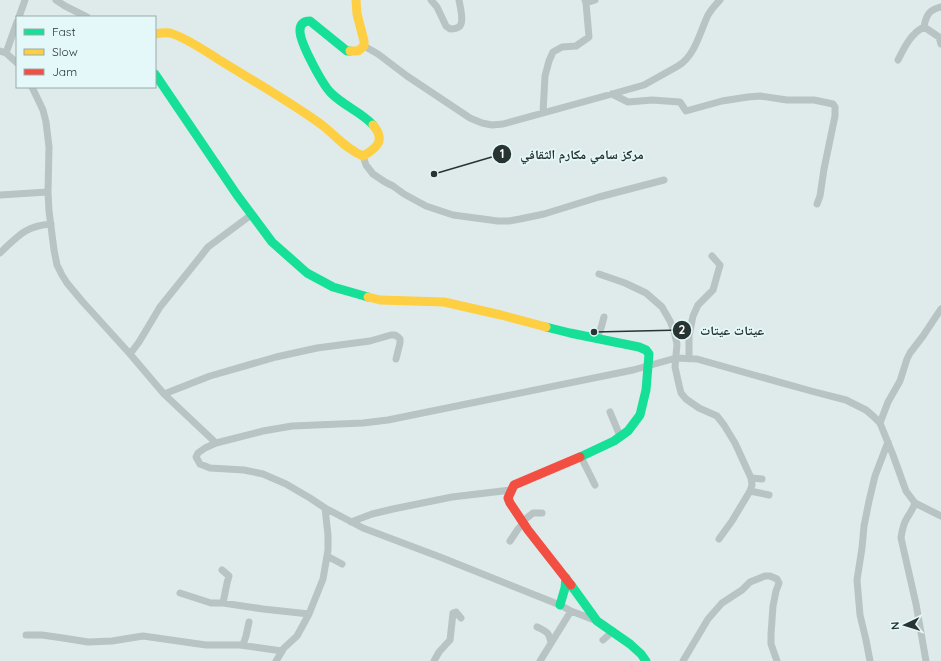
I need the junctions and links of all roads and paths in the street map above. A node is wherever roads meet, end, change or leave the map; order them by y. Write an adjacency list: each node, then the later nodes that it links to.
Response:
1 (25, 0): 10 (street)
2 (56, 0): 11 (street)
3 (356, 0): 16 (main road)
4 (431, 0): 5 (street)
5 (459, 0)
6 (595, 0): 8 (street)
7 (720, 0): 22 (street)
8 (585, 2): 23 (street)
9 (941, 7): 13 (street)
10 (19, 16)
11 (85, 16)
12 (16, 24): 17 (street)
13 (924, 26): 15 (street); 18 (street)
14 (156, 34): 24 (main road)
15 (940, 39)
16 (364, 46): 23 (street); 24 (main road)
17 (2, 53): 19 (street)
18 (898, 60)
19 (16, 63)
20 (156, 75): 29 (main road)
21 (32, 88): 26 (street)
22 (612, 94): 23 (street); 28 (street)
23 (543, 113)
24 (364, 156): 25 (street)
25 (664, 180)
26 (48, 192): 27 (street); 30 (street)
27 (0, 195)
28 (817, 204)
29 (251, 215): 36 (main road); 37 (street)
30 (51, 224): 31 (street); 37 (street)
31 (0, 254)
32 (712, 256): 40 (street)
33 (599, 274): 38 (street)
34 (941, 309): 44 (street)
35 (604, 317): 36 (street)
36 (596, 339): 41 (main road)
37 (130, 354): 42 (street)
38 (676, 358): 40 (street); 41 (street); 49 (street)
39 (396, 359): 42 (street)
40 (689, 359): 44 (street)
41 (648, 366): 45 (main road); 47 (street)
42 (164, 394): 47 (street)
43 (610, 412): 45 (street)
44 (880, 423): 46 (street)
45 (620, 436): 48 (main road)
46 (888, 442): 55 (street); 88 (street)
47 (216, 443): 56 (street)
48 (581, 457): 51 (street); 52 (main road)
49 (751, 478): 50 (street); 53 (street)
50 (762, 479)
51 (595, 485)
52 (511, 490): 59 (street); 60 (main road)
53 (750, 491): 54 (street); 61 (street)
54 (769, 495)
55 (915, 503): 58 (street); 89 (street)
56 (325, 508): 59 (street); 63 (street)
57 (542, 513): 60 (street)
58 (941, 516)
59 (351, 522): 69 (street)
60 (524, 522): 62 (street); 66 (main road)
61 (719, 539)
62 (510, 541)
63 (327, 556): 64 (street); 71 (street)
64 (342, 564)
65 (222, 570): 68 (street)
66 (566, 578): 69 (main road); 73 (main road)
67 (180, 593): 68 (street)
68 (223, 603): 71 (street)
69 (560, 605): 70 (street)
70 (571, 611): 73 (street); 79 (street)
71 (309, 614): 81 (street)
72 (461, 618): 83 (street)
73 (597, 621): 76 (main road)
74 (249, 622): 80 (street)
75 (537, 627): 79 (street)
76 (613, 631): 78 (street); 85 (main road)
77 (26, 635): 80 (street)
78 (603, 640)
79 (551, 643): 84 (street)
80 (243, 645): 81 (street)
81 (282, 651): 82 (street)
82 (276, 661)
83 (434, 661)
84 (540, 661)
85 (646, 661)
86 (684, 661): 87 (street)
87 (778, 661)
88 (870, 661)
89 (926, 661)

